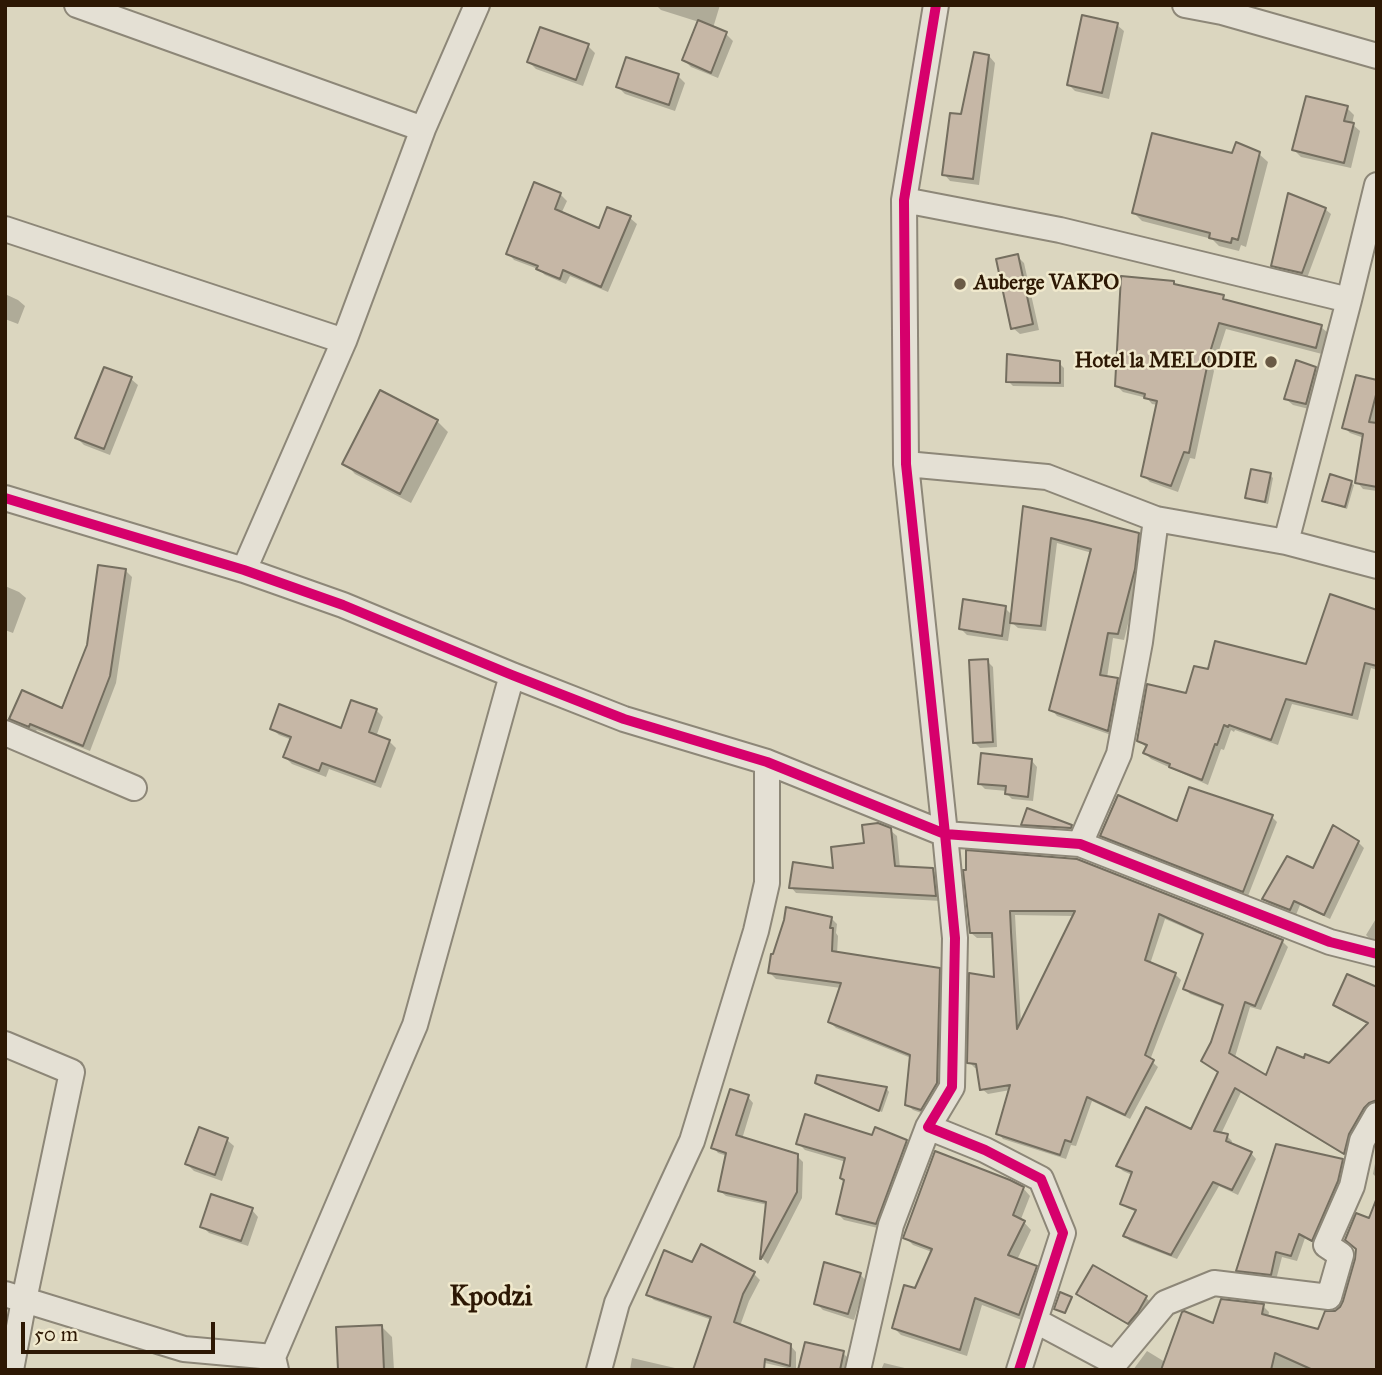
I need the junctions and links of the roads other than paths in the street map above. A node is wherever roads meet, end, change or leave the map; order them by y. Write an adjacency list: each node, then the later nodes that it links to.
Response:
1 (77, 5): 7 (street)
2 (478, 5): 7 (street)
3 (936, 5): 9 (street)
4 (1185, 5): 5 (street)
5 (1223, 9): 6 (street)
6 (1377, 56)
7 (423, 129): 12 (street)
8 (1377, 185): 11 (street)
9 (904, 200): 11 (street); 13 (street)
10 (5, 229): 12 (street)
11 (1349, 300): 16 (street)
12 (344, 341): 18 (street)
13 (906, 464): 15 (street); 23 (street)
14 (5, 498): 18 (street)
15 (1156, 519): 16 (street); 24 (street)
16 (1286, 542): 17 (street)
17 (1377, 566)
18 (244, 570): 19 (street)
19 (512, 675): 21 (street); 31 (street)
20 (5, 733): 22 (street)
21 (767, 762): 23 (street); 34 (street)
22 (134, 788)
23 (945, 834): 24 (street); 28 (street)
24 (1080, 844): 25 (street)
25 (1377, 954)
26 (5, 1044): 29 (street)
27 (1377, 1115): 32 (street)
28 (928, 1126): 30 (street); 35 (street)
29 (15, 1297): 31 (street); 33 (street)
30 (1036, 1321): 32 (street); 36 (street)
31 (274, 1363)
32 (1113, 1366)
33 (11, 1370)
34 (599, 1370)
35 (858, 1370)
36 (1019, 1370)

